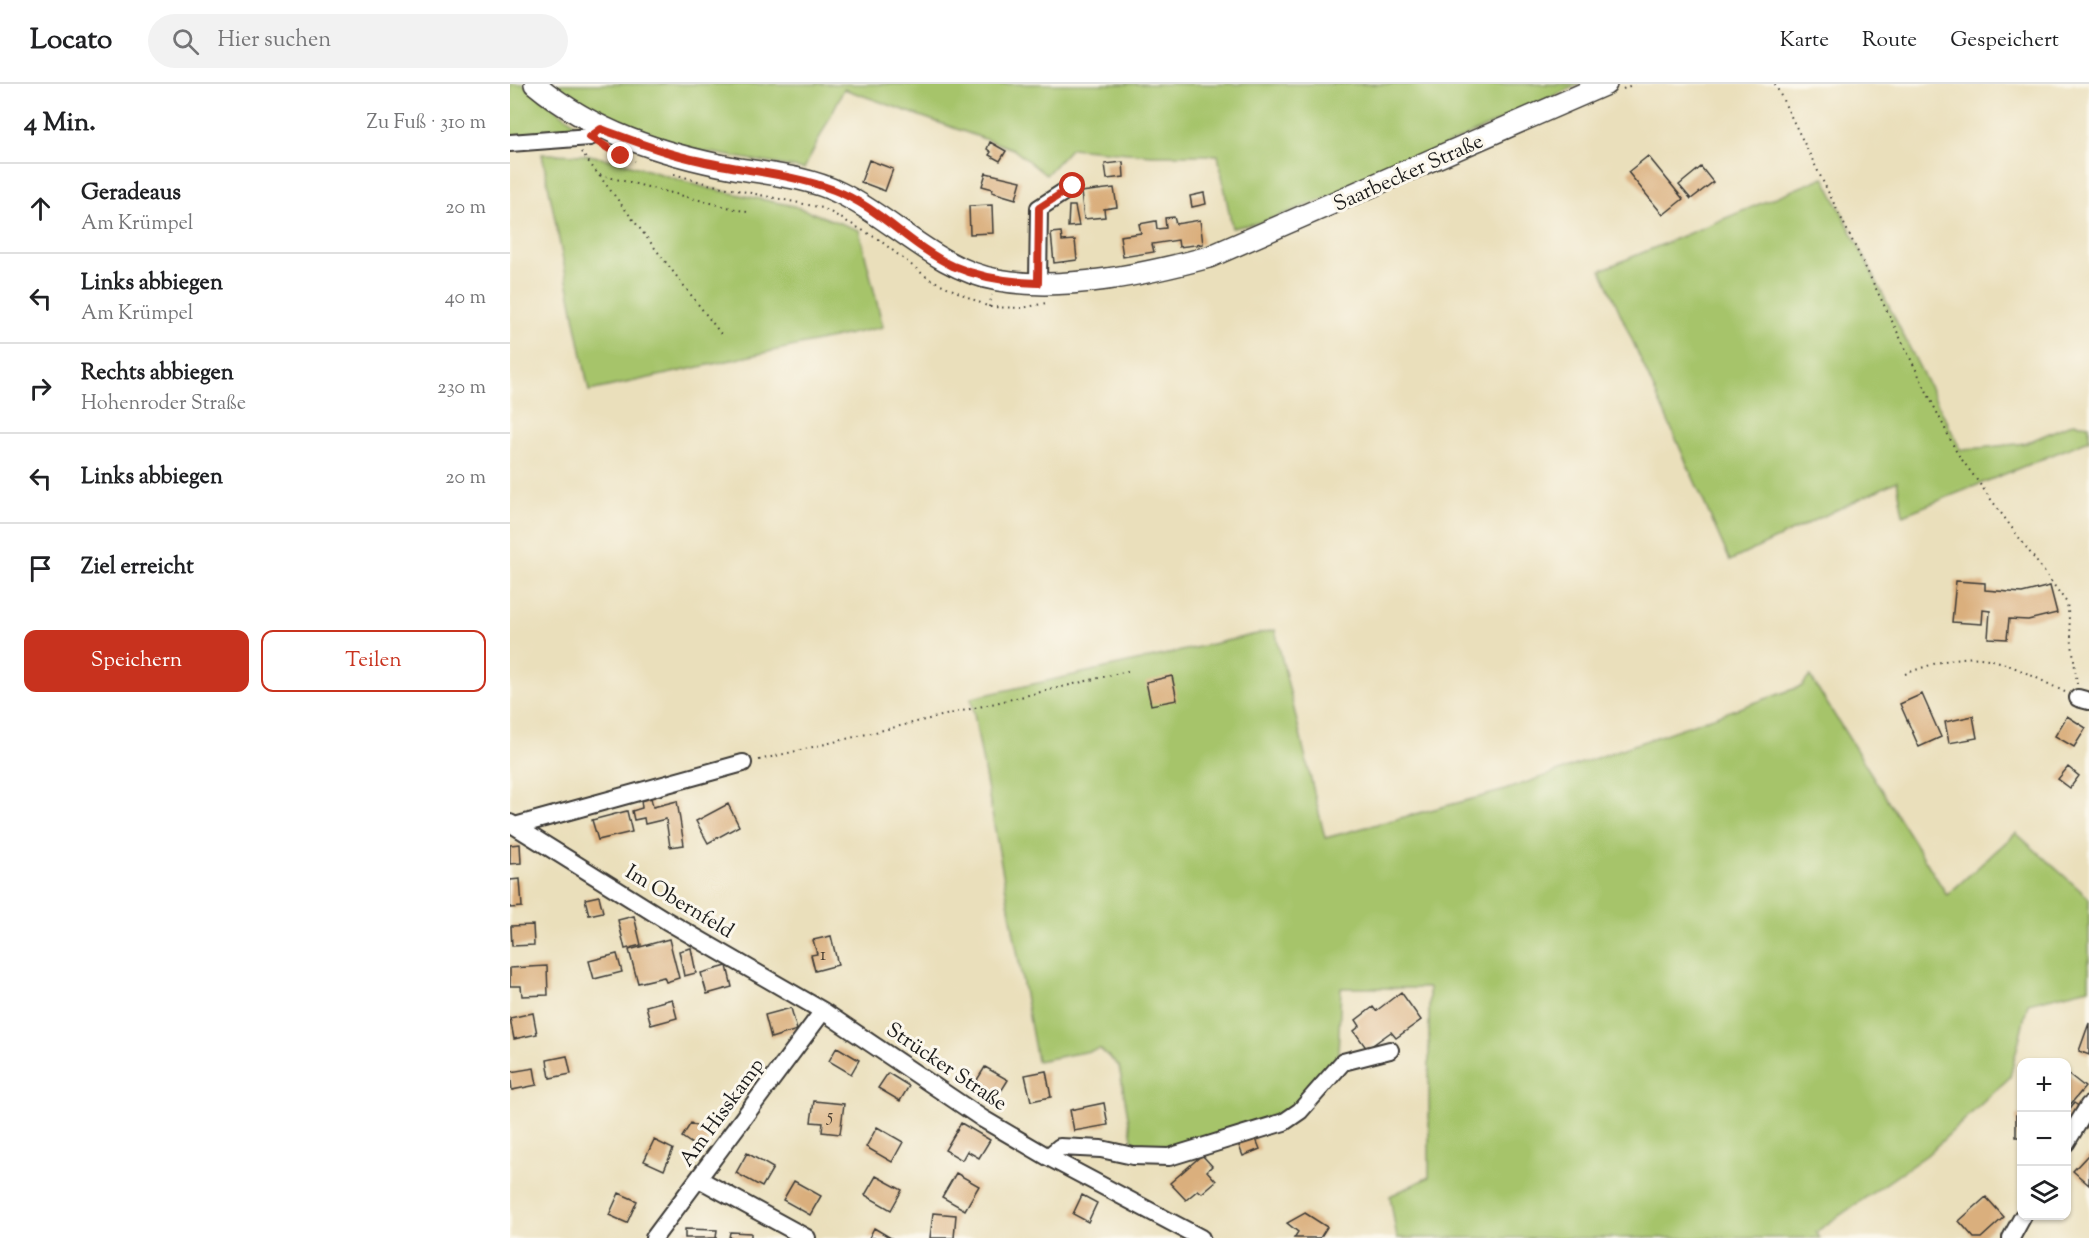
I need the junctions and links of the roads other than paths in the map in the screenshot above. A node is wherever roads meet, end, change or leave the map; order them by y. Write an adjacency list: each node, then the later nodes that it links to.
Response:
1 (535, 84): 3 (main road, Saarbecker Straße)
2 (1609, 89): 6 (main road, Saarbecker Straße)
3 (595, 133): 4 (street); 6 (main road, Saarbecker Straße)
4 (510, 143)
5 (1073, 186): 6 (street)
6 (1038, 283)
7 (743, 763): 8 (street, Im Obernfeld)
8 (513, 825): 9 (street, Im Obernfeld)
9 (823, 1011): 13 (street, Strücker Straße); 14 (street, Am Hisskamp)
10 (1390, 1050): 13 (street)
11 (2089, 1105): 12 (street)
12 (2071, 1136)
13 (1048, 1157): 18 (street, Strücker Straße)
14 (699, 1179): 16 (street, Am Hisskamp); 17 (street)
15 (2021, 1220): 19 (street)
16 (654, 1238)
17 (807, 1238)
18 (1201, 1238)
19 (2010, 1238)

